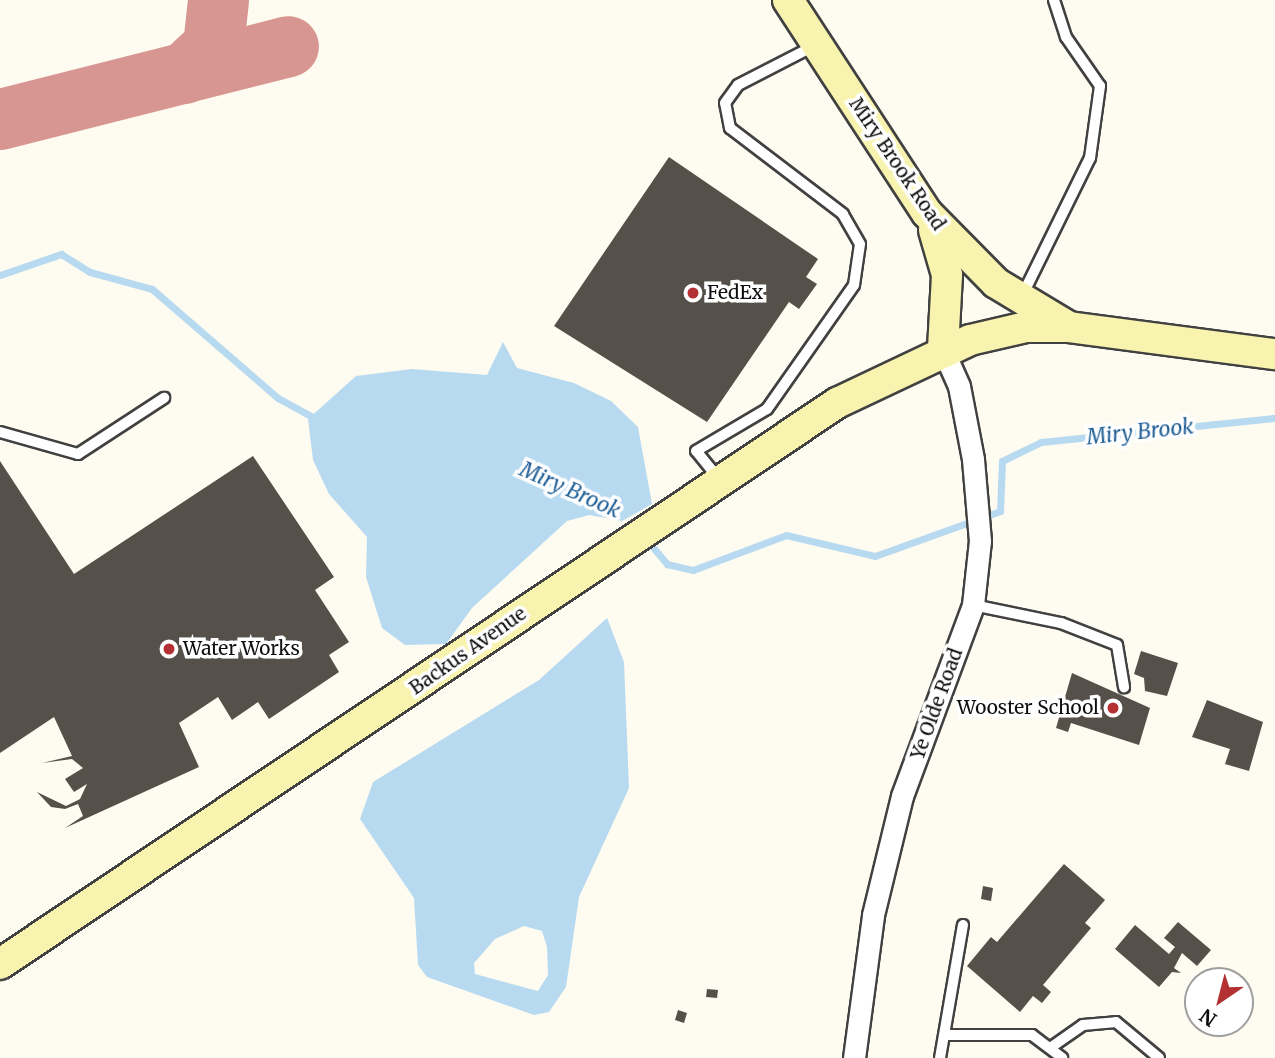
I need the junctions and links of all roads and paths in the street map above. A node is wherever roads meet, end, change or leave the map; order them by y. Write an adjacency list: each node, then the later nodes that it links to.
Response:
1 (788, 0): 3 (main road, Miry Brook Road)
2 (1054, 0): 5 (lane)
3 (817, 45): 4 (main road, Miry Brook Road); 11 (lane)
4 (927, 213): 5 (main road, Miry Brook Road); 7 (main road)
5 (1021, 298): 6 (main road, Miry Brook Road)
6 (1069, 327): 7 (main road, Backus Avenue); 8 (main road, Miry Brook Road)
7 (943, 350): 11 (main road, Backus Avenue); 12 (street, Ye Olde Road)
8 (1275, 354)
9 (164, 398): 10 (lane)
10 (0, 432)
11 (719, 479): 15 (main road, Backus Avenue)
12 (973, 605): 13 (lane); 18 (street, Ye Olde Road)
13 (1124, 687)
14 (963, 925): 16 (lane)
15 (0, 964)
16 (945, 1035): 17 (lane); 19 (lane)
17 (1050, 1048): 20 (lane); 21 (lane)
18 (854, 1058)
19 (940, 1058)
20 (1062, 1058)
21 (1160, 1058)

